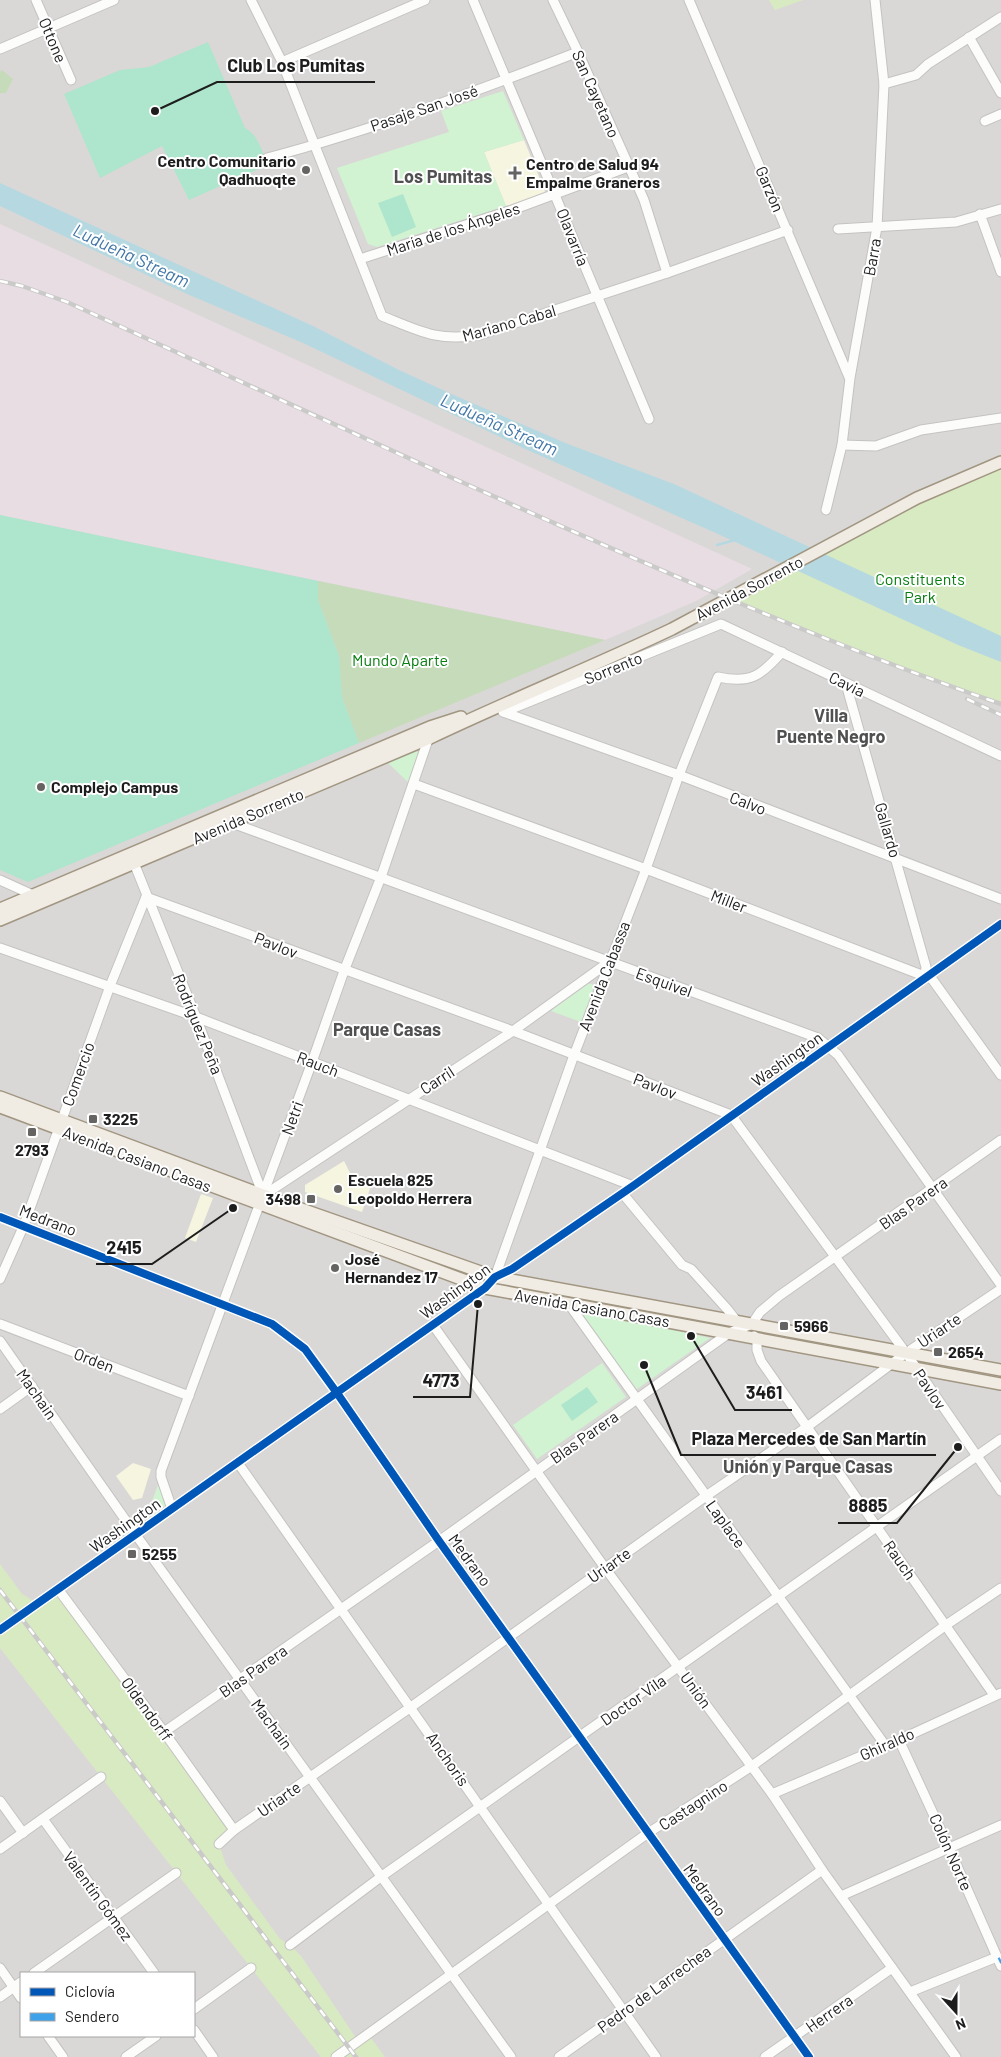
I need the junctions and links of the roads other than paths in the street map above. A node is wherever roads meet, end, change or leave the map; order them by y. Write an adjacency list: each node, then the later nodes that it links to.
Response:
1 (36, 0): 10 (street, Ottone)
2 (114, 0): 10 (street)
3 (251, 0): 14 (street, Mariano Cabal)
4 (425, 0): 14 (street)
5 (473, 0): 16 (street, Olavarría)
6 (553, 0): 13 (street, San Cayetano)
7 (689, 0): 29 (street, Garzón)
8 (875, 0): 17 (street, Barra)
9 (1001, 17): 11 (street)
10 (48, 28): 12 (street); 15 (street, Ottone)
11 (970, 37): 17 (street); 18 (street)
12 (0, 49)
13 (578, 52): 16 (street, Pasaje San José); 23 (street, San Cayetano)
14 (282, 62): 21 (street, Mariano Cabal)
15 (71, 80)
16 (507, 80): 21 (street, Pasaje San José); 24 (street, Olavarría)
17 (884, 84): 27 (street, Barra)
18 (1001, 93)
19 (1001, 114): 20 (street)
20 (985, 120)
21 (316, 145): 22 (street, Pasaje San José); 30 (street, Mariano Cabal)
22 (267, 158)
23 (628, 167): 24 (street, María de los Ángeles); 32 (street, San Cayetano)
24 (556, 195): 30 (street, María de los Ángeles); 33 (street, Olavarría)
25 (1001, 209): 26 (street)
26 (980, 214): 27 (street); 31 (street)
27 (877, 227): 28 (street); 34 (street, Barra)
28 (838, 229)
29 (788, 230): 32 (street, Mariano Cabal); 34 (street, Garzón)
30 (360, 259): 33 (street, Mariano Cabal)
31 (1001, 272)
32 (667, 273): 33 (street, Mariano Cabal)
33 (596, 296): 36 (street, Olavarría)
34 (850, 378): 37 (street, Barra)
35 (1001, 418): 37 (street)
36 (649, 419)
37 (842, 445): 39 (street, Barra)
38 (1001, 462): 43 (main road, Avenida Sorrento)
39 (826, 510)
40 (721, 624): 41 (street, Cavia); 43 (street, Sorrento)
41 (782, 652): 42 (street, Cavia); 46 (street, Avenida Cabassa)
42 (846, 684): 45 (street, Cavia); 49 (street, Gallardo)
43 (499, 710): 44 (main road, Avenida Sorrento); 46 (street, Calvo)
44 (430, 732): 47 (street, Netri); 48 (main road, Avenida Sorrento)
45 (1001, 756)
46 (679, 775): 49 (street, Calvo); 51 (street, Avenida Cabassa)
47 (414, 784): 51 (street, Miller); 52 (street, Netri)
48 (229, 818): 50 (main road, Avenida Sorrento); 52 (street, Esquivel)
49 (896, 858): 55 (street, Calvo); 63 (street, Gallardo)
50 (132, 859): 54 (street, Rodríguez Peña); 56 (main road, Avenida Sorrento)
51 (646, 869): 61 (street, Avenida Cabassa); 63 (street, Miller)
52 (381, 877): 61 (street, Esquivel); 62 (street, Netri)
53 (0, 880): 56 (street)
54 (146, 896): 62 (street, Pavlov); 64 (street, Comercio); 65 (street, Rodríguez Peña)
55 (1001, 899)
56 (35, 900): 57 (main road, Avenida Sorrento); 58 (main road, Avenida Sorrento)
57 (0, 909)
58 (0, 920)
59 (1001, 924): 63 (street, Washington)
60 (0, 948): 64 (street, Rauch)
61 (610, 962): 66 (street, Carril); 67 (street, Esquivel); 68 (street, Avenida Cabassa)
62 (344, 971): 66 (street, Pavlov); 69 (street, Netri)
63 (925, 977): 67 (street, Washington); 70 (street, Miller)
64 (110, 986): 65 (street, Rauch); 75 (street, Comercio)
65 (196, 1017): 69 (street, Rauch); 81 (street, Rodríguez Peña)
66 (512, 1031): 68 (street, Pavlov); 72 (street, Carril)
67 (828, 1047): 74 (street, Washington); 79 (street, Esquivel)
68 (574, 1054): 74 (street, Pavlov); 77 (street, Avenida Cabassa)
69 (312, 1062): 72 (street, Rauch); 81 (street, Netri)
70 (1001, 1075)
71 (0, 1097): 75 (main road, Avenida Casiano Casas)
72 (407, 1099): 77 (street, Rauch); 81 (street, Carril)
73 (0, 1107): 75 (main road, Avenida Casiano Casas)
74 (731, 1115): 78 (street, Washington); 84 (street, Pavlov)
75 (60, 1124): 81 (main road, Avenida Casiano Casas); 83 (street, Comercio)
76 (1001, 1140): 79 (street, Blas Parera)
77 (540, 1150): 78 (street, Rauch); 85 (street, Avenida Cabassa)
78 (633, 1186): 80 (street, Washington)
79 (932, 1189): 84 (street, Blas Parera); 87 (street, Esquivel)
80 (623, 1194): 85 (street, Washington); 93 (street)
81 (262, 1200): 85 (main road, Avenida Casiano Casas); 88 (main road, Avenida Casiano Casas); 90 (street, Netri)
82 (0, 1217): 83 (street, Medrano)
83 (24, 1225): 86 (street, Comercio); 90 (street, Medrano)
84 (835, 1258): 93 (street, Blas Parera); 98 (street, Pavlov)
85 (495, 1277): 88 (street, Washington); 93 (main road, Avenida Casiano Casas)
86 (0, 1279)
87 (1001, 1285)
88 (485, 1288): 91 (main road, Avenida Casiano Casas); 94 (street, Washington)
89 (1001, 1289): 98 (street, Uriarte)
90 (223, 1303): 104 (street, Medrano); 105 (street, Netri)
91 (568, 1304): 95 (main road, Avenida Casiano Casas); 106 (street, Laplace)
92 (0, 1324): 105 (street, Orden)
93 (743, 1324): 95 (street, Blas Parera); 96 (street); 98 (main road, Avenida Casiano Casas)
94 (433, 1325): 104 (street, Washington); 112 (street, Unión)
95 (730, 1333): 96 (main road, Avenida Casiano Casas); 106 (street, Blas Parera)
96 (757, 1338): 99 (main road, Avenida Casiano Casas); 108 (street, Rauch)
97 (0, 1341): 103 (street, Machain)
98 (906, 1353): 99 (street, Uriarte); 100 (street, Pavlov); 101 (main road, Avenida Casiano Casas)
99 (894, 1363): 100 (main road, Avenida Casiano Casas); 108 (street, Uriarte)
100 (915, 1367): 102 (main road, Avenida Casiano Casas); 110 (street, Pavlov)
101 (1001, 1370)
102 (1001, 1384)
103 (32, 1386): 107 (street); 117 (street, Machain)
104 (337, 1392): 111 (street, Washington); 118 (street, Medrano)
105 (189, 1396): 115 (street, Netri)
106 (636, 1399): 112 (street, Blas Parera); 114 (street, Laplace)
107 (0, 1409)
108 (807, 1427): 114 (street, Uriarte); 116 (street, Rauch)
109 (1001, 1439): 110 (street, Doctor Vila)
110 (976, 1457): 113 (street, Pavlov); 116 (street, Doctor Vila)
111 (238, 1463): 115 (street, Washington); 123 (street, Anchoris)
112 (536, 1470): 118 (street, Blas Parera); 119 (street, Unión)
113 (1001, 1491)
114 (706, 1496): 119 (street, Uriarte); 122 (street, Laplace)
115 (172, 1509): 117 (street, Washington)
116 (877, 1527): 122 (street, Doctor Vila); 124 (street, Rauch)
117 (136, 1535): 121 (street, Washington); 128 (street, Machain)
118 (439, 1541): 123 (street, Blas Parera); 126 (street, Medrano)
119 (605, 1568): 126 (street, Uriarte); 127 (street, Unión)
120 (1001, 1588): 124 (street, Castagnino)
121 (58, 1590): 125 (street, Washington); 132 (street, Oldendorff)
122 (778, 1597): 127 (street, Doctor Vila); 130 (street, Laplace)
123 (342, 1609): 128 (street, Blas Parera); 131 (street, Anchoris)
124 (946, 1625): 129 (street, Rauch); 130 (street, Castagnino)
125 (0, 1630)
126 (508, 1637): 131 (street, Uriarte); 133 (street, Medrano)
127 (679, 1667): 133 (street, Doctor Vila); 136 (street, Unión)
128 (240, 1680): 132 (street, Blas Parera); 137 (street, Machain)
129 (998, 1694): 134 (street, Ghiraldo)
130 (849, 1695): 135 (street, Laplace); 136 (street, Castagnino)
131 (412, 1707): 137 (street, Uriarte); 141 (street, Anchoris)
132 (164, 1732): 144 (street, Oldendorff)
133 (579, 1737): 141 (street, Doctor Vila); 146 (street, Medrano)
134 (898, 1740): 135 (street, Ghiraldo); 148 (street, Colón Norte)
135 (885, 1745): 139 (street, Ghiraldo)
136 (752, 1766): 139 (street, Unión); 146 (street, Castagnino)
137 (310, 1777): 144 (street, Uriarte); 152 (street, Machain)
138 (101, 1778): 142 (street)
139 (772, 1794): 150 (street, Unión)
140 (0, 1801): 145 (street)
141 (481, 1807): 152 (street, Doctor Vila); 154 (street, Anchoris)
142 (43, 1819): 145 (street); 155 (street, Valentín Gómez)
143 (1001, 1825): 148 (street)
144 (234, 1830): 147 (street, Uriarte)
145 (23, 1833): 149 (street)
146 (648, 1834): 154 (street, Castagnino); 156 (street, Medrano)
147 (219, 1844)
148 (949, 1848): 153 (street); 158 (street, Colón Norte)
149 (0, 1849)
150 (822, 1870): 153 (street, Unión); 156 (street, Pedro de Larrechea)
151 (176, 1872): 155 (street)
152 (382, 1876): 157 (street, Doctor Vila); 165 (street, Machain)
153 (841, 1896): 162 (street, Unión)
154 (549, 1904): 165 (street, Castagnino); 170 (street, Anchoris)
155 (113, 1917): 163 (street); 164 (street, Valentín Gómez)
156 (723, 1939): 170 (street, Pedro de Larrechea); 174 (street, Medrano)
157 (290, 1945)
158 (997, 1957): 159 (street, Colón Norte); 167 (street)
159 (1001, 1966)
160 (0, 1968): 166 (street)
161 (251, 1968): 169 (street)
162 (892, 1968): 167 (street, Unión); 174 (street, Herrera)
163 (35, 1972)
164 (153, 1972)
165 (451, 1973): 178 (street, Castagnino); 179 (street, Machain)
166 (17, 1985): 168 (street)
167 (910, 1992): 184 (street, Unión)
168 (0, 1997)
169 (195, 2008)
170 (624, 2010): 180 (street, Pedro de Larrechea); 181 (street, Anchoris)
171 (195, 2031): 177 (street)
172 (49, 2037): 175 (street)
173 (155, 2037): 176 (street)
174 (794, 2037): 182 (street, Herrera); 183 (street, Medrano)
175 (63, 2057)
176 (126, 2057)
177 (213, 2057)
178 (336, 2057)
179 (511, 2057)
180 (559, 2057)
181 (656, 2057)
182 (766, 2057)
183 (809, 2057)
184 (956, 2057)

